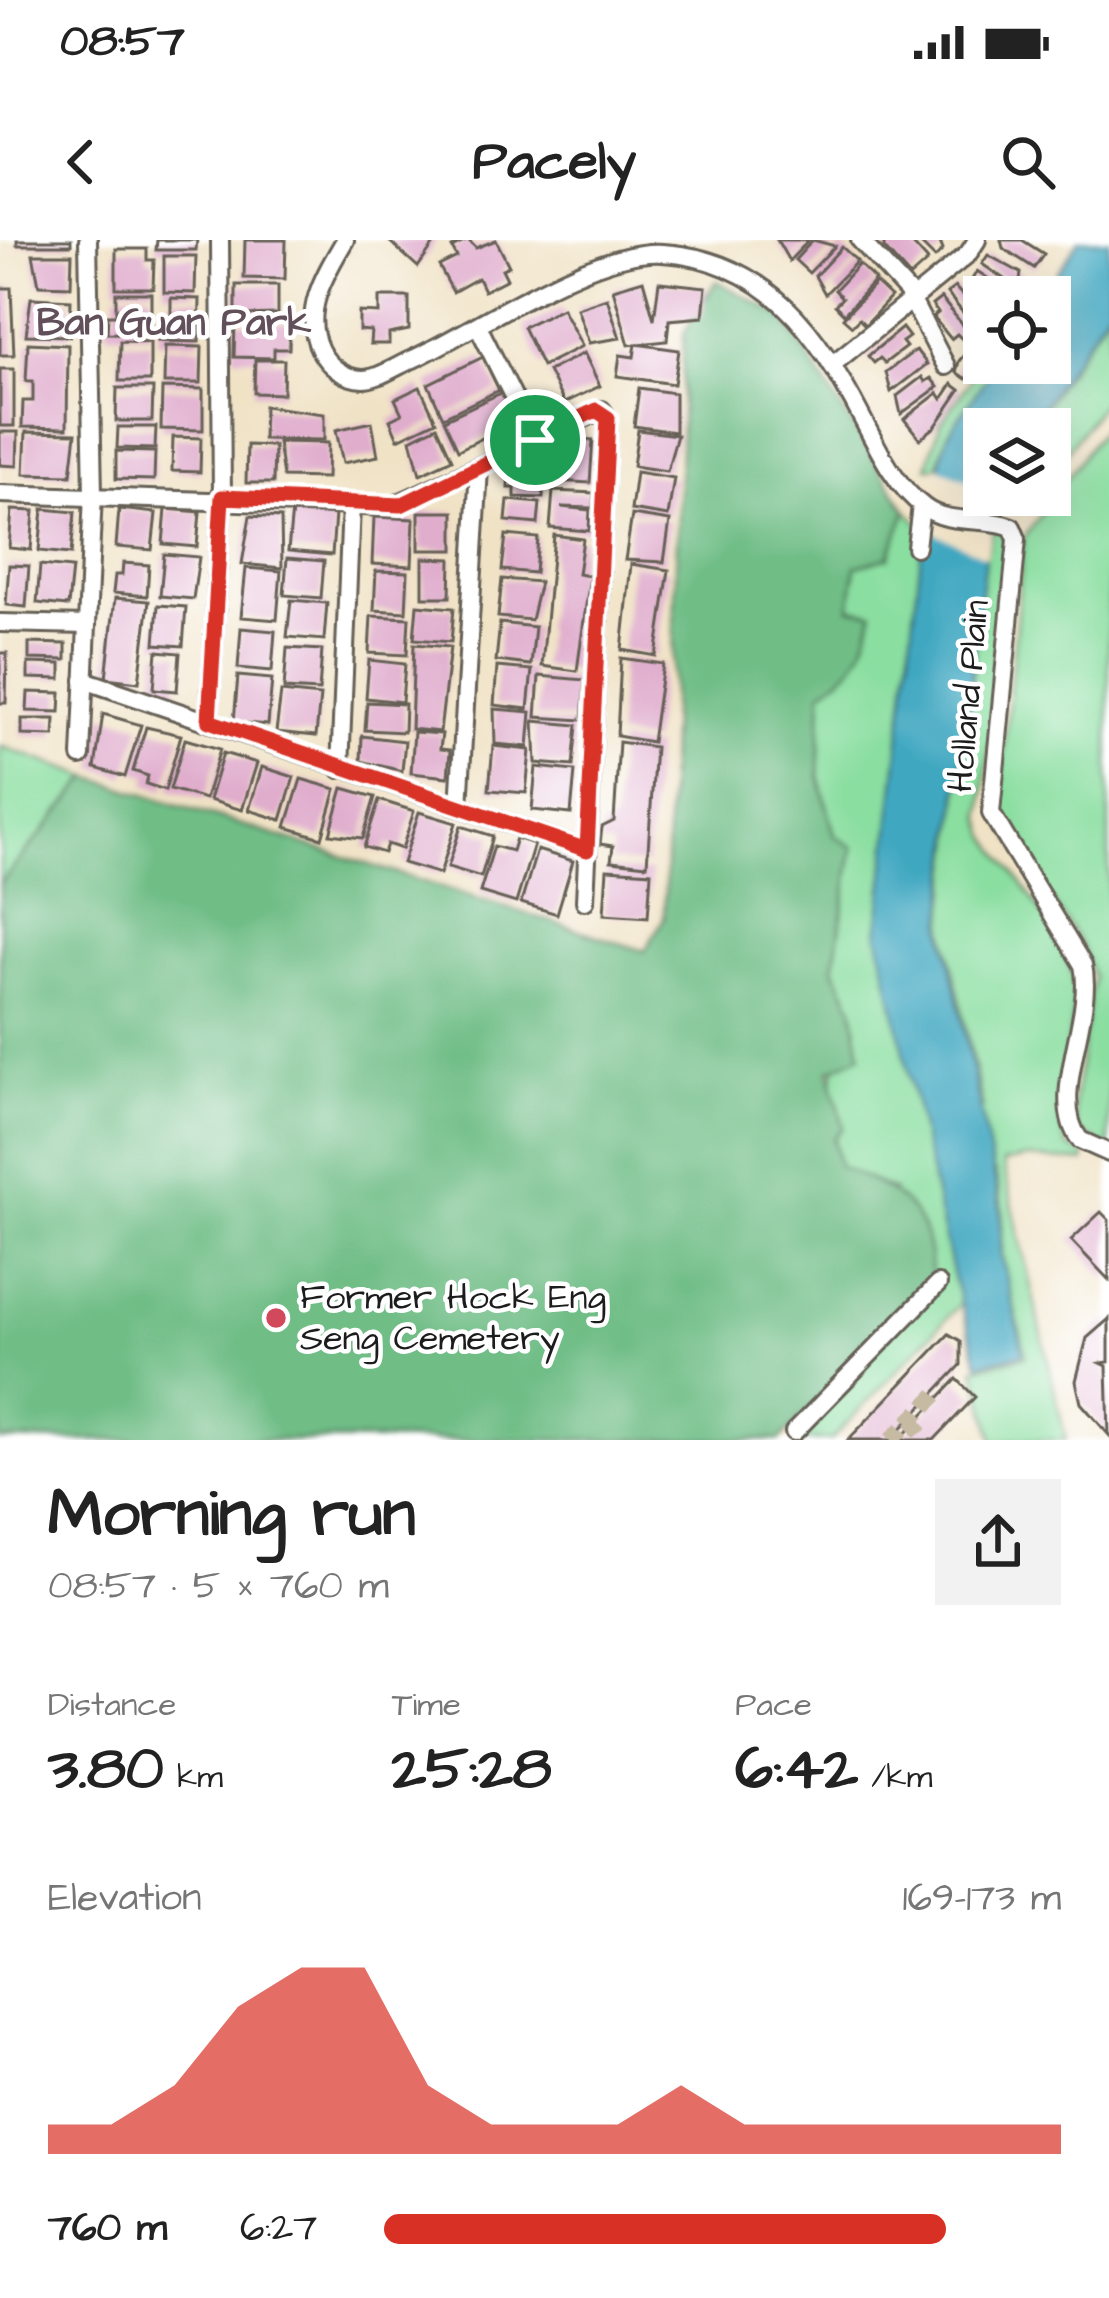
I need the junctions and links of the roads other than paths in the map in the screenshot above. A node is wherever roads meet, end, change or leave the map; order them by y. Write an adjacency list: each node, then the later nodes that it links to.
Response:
1 (88, 240): 14 (street)
2 (220, 240): 15 (street)
3 (345, 240): 8 (street)
4 (860, 240): 7 (street)
5 (977, 240): 7 (street)
6 (665, 246): 8 (street); 9 (street)
7 (912, 300): 9 (street); 10 (street)
8 (479, 328): 11 (street)
9 (833, 364): 17 (street)
10 (946, 366)
11 (535, 440): 12 (street); 26 (street)
12 (479, 468): 16 (street); 25 (street)
13 (0, 494): 14 (street)
14 (93, 494): 15 (street); 20 (street)
15 (222, 497): 16 (street); 22 (street)
16 (351, 505): 24 (street)
17 (923, 507): 18 (street); 28 (street, Holland Plain)
18 (916, 547)
19 (0, 622): 20 (street)
20 (87, 625): 21 (street)
21 (84, 680): 22 (street); 23 (street)
22 (209, 721): 24 (street)
23 (82, 756)
24 (340, 769): 25 (street)
25 (458, 807): 26 (street)
26 (587, 850): 27 (street)
27 (585, 901)
28 (1109, 1154)
29 (938, 1284): 30 (street)
30 (794, 1432)

